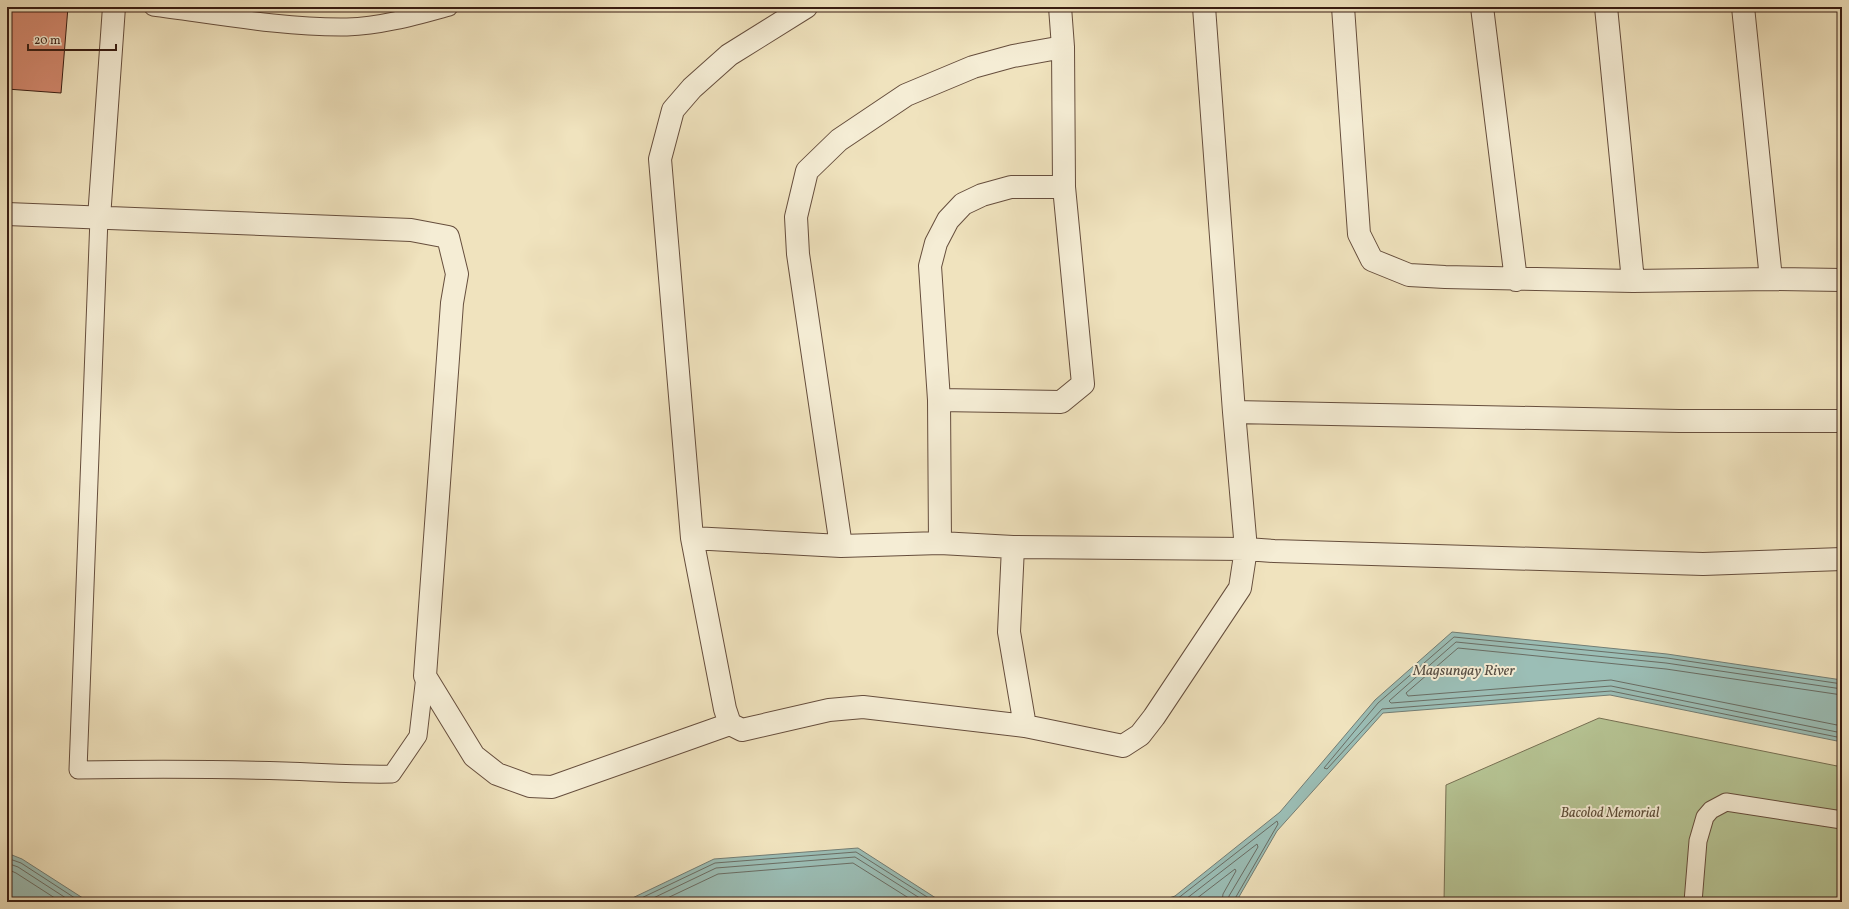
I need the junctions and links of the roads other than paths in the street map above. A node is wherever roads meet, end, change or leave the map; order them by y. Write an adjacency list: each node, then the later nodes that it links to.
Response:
1 (114, 7): 14 (street)
2 (153, 7): 3 (lane)
3 (449, 7)
4 (806, 7): 22 (street)
5 (1060, 7): 11 (street)
6 (1204, 7): 20 (street)
7 (1343, 7): 16 (street)
8 (1482, 7): 16 (street)
9 (1606, 7): 18 (street)
10 (1743, 7): 15 (street)
11 (1063, 46): 12 (street); 24 (street)
12 (1064, 187): 19 (street); 19 (street)
13 (7, 214): 14 (street)
14 (100, 218): 28 (street); 28 (lane)
15 (1770, 279): 17 (street); 18 (street)
16 (1516, 280): 18 (street)
17 (1842, 280)
18 (1633, 281)
19 (939, 400): 23 (street)
20 (1234, 412): 21 (street); 26 (street)
21 (1842, 421)
22 (692, 538): 24 (street); 29 (street)
23 (940, 543): 24 (street); 25 (street)
24 (841, 546)
25 (1013, 547): 26 (street); 30 (street)
26 (1246, 549): 27 (street); 30 (street)
27 (1842, 559)
28 (425, 676): 29 (street)
29 (730, 724): 30 (street)
30 (1025, 726)
31 (1841, 820): 32 (lane)
32 (1693, 902)

